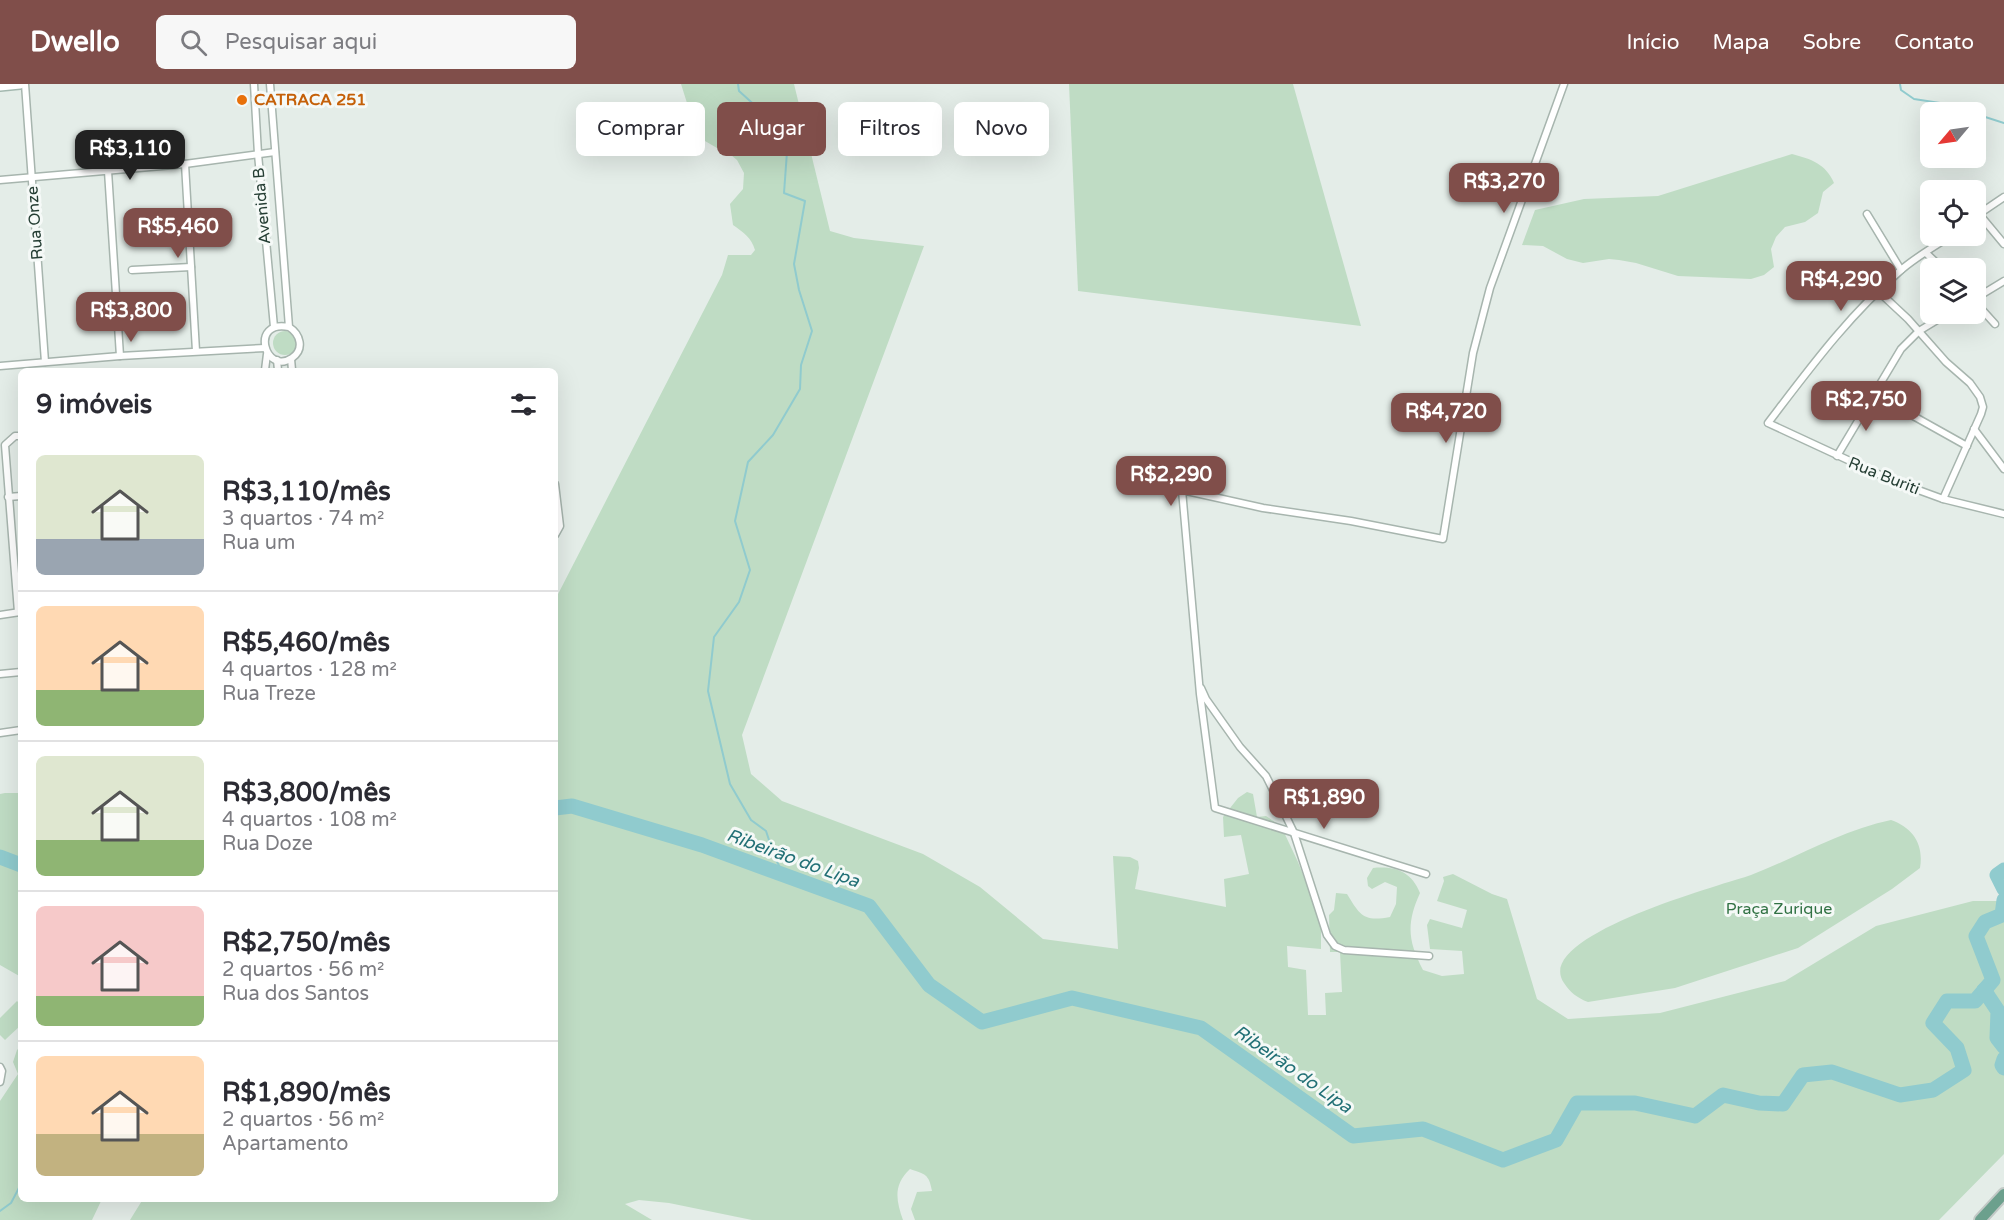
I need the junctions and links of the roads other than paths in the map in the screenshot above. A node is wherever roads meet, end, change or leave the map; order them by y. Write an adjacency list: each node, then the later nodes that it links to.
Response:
1 (20, 84): 6 (main road)
2 (25, 84): 11 (street, Rua Onze)
3 (254, 84): 8 (street, Avenida B)
4 (270, 84): 7 (street, Avenida B)
5 (1564, 84): 62 (street)
6 (0, 86)
7 (275, 152): 8 (street); 31 (street, Avenida B)
8 (258, 154): 9 (street); 30 (street, Avenida B)
9 (185, 164): 10 (street); 21 (street)
10 (108, 171): 11 (street); 35 (street)
11 (31, 177): 12 (street); 38 (street, Rua Onze)
12 (0, 180)
13 (2004, 197): 14 (street)
14 (1986, 209)
15 (1867, 214): 23 (street)
16 (1986, 225): 17 (street)
17 (2004, 244)
18 (1936, 246): 19 (street)
19 (1926, 253): 20 (street); 23 (street)
20 (1931, 258)
21 (191, 267): 22 (street); 33 (street)
22 (132, 270)
23 (1901, 270): 25 (street)
24 (2004, 281): 26 (street)
25 (1878, 291): 32 (street); 47 (street, Rua Buriti)
26 (1986, 293)
27 (1986, 313): 29 (street)
28 (1931, 324): 32 (street)
29 (1995, 324)
30 (274, 327): 31 (street); 34 (street, Avenida B)
31 (289, 327): 36 (street, Avenida B)
32 (1920, 331): 43 (street); 44 (street)
33 (196, 351): 34 (street); 35 (street)
34 (266, 351): 37 (street); 40 (street, Avenida B)
35 (120, 356): 38 (street)
36 (291, 359): 37 (street); 42 (street)
37 (277, 360): 41 (street)
38 (45, 362): 39 (street)
39 (0, 366)
40 (265, 368)
41 (278, 368)
42 (292, 368)
43 (1874, 394): 46 (street); 47 (street)
44 (1974, 429): 46 (street); 48 (street)
45 (18, 436): 50 (street)
46 (1967, 447): 51 (street)
47 (1837, 456): 51 (street, Rua Buriti)
48 (2004, 469)
49 (18, 496): 50 (street)
50 (8, 497): 56 (street)
51 (1943, 500): 53 (street, Rua Buriti)
52 (558, 509): 54 (street)
53 (2004, 514)
54 (558, 530)
55 (18, 554): 56 (street)
56 (13, 555): 57 (street)
57 (18, 602)
58 (18, 612): 59 (street)
59 (0, 615)
60 (18, 672): 61 (street)
61 (0, 675)
62 (1199, 685): 65 (street); 65 (street)
63 (18, 730): 64 (street)
64 (0, 733)
65 (1294, 833): 66 (street); 67 (street)
66 (1426, 874)
67 (1429, 956)
68 (1, 1069): 69 (street)
69 (0, 1082)
70 (2004, 1194): 71 (main road)
71 (1980, 1220)

